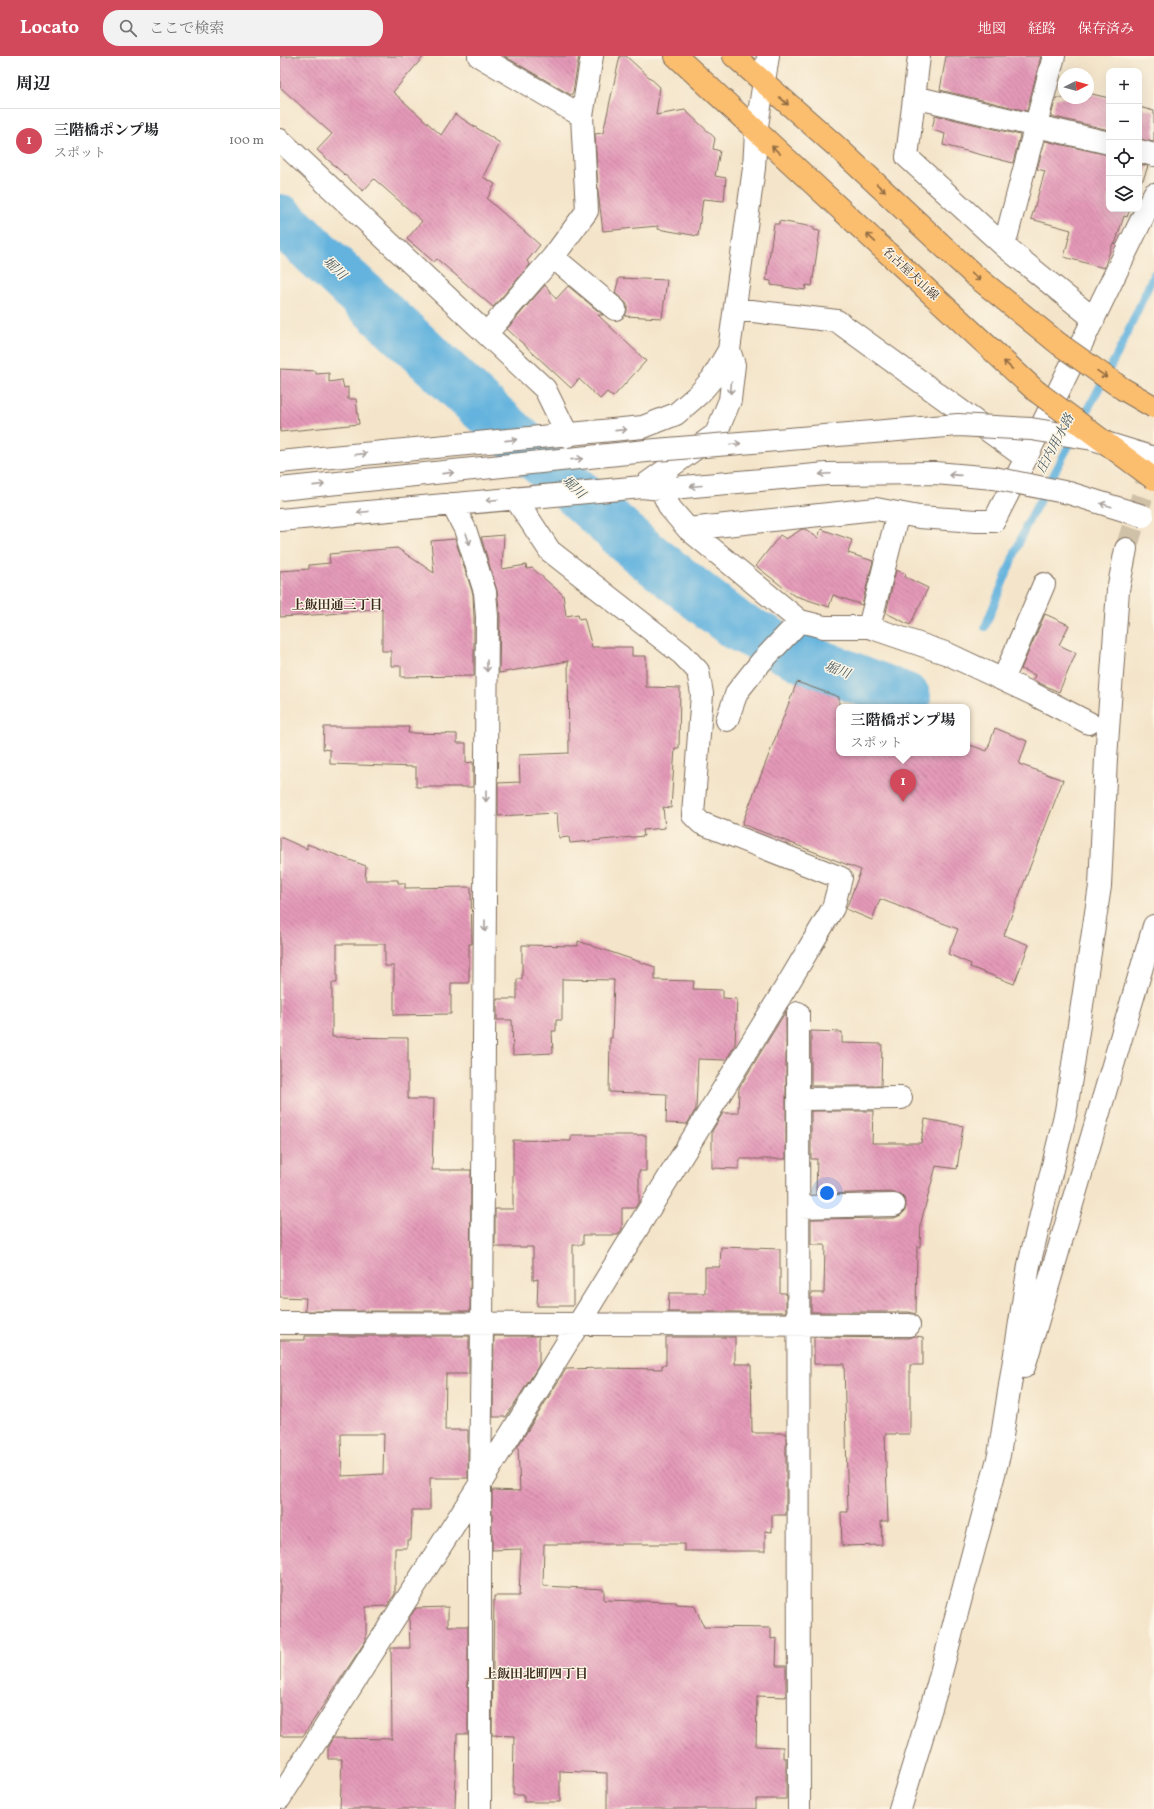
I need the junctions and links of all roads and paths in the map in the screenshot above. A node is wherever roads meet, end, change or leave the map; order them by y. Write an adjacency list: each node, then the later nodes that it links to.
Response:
1 (479, 56): 10 (street)
2 (592, 56): 10 (street)
3 (676, 56): 12 (main road, 名古屋犬山線)
4 (734, 56): 8 (main road)
5 (768, 56): 8 (street)
6 (919, 56): 9 (street)
7 (1054, 56): 11 (street)
8 (765, 83): 12 (street); 25 (main road, one-way to 25, bridge)
9 (914, 98): 11 (street); 18 (street)
10 (582, 116): 19 (street)
11 (1036, 125): 14 (street); 18 (street)
12 (756, 132): 21 (street); 30 (main road, 名古屋犬山線, one-way to 12, bridge)
13 (280, 140): 23 (street)
14 (1106, 142)
15 (1142, 152): 16 (street)
16 (1154, 155)
17 (1154, 194): 22 (street)
18 (1004, 246): 22 (street)
19 (553, 257): 20 (street); 23 (street)
20 (615, 309)
21 (735, 309): 24 (street); 27 (street)
22 (1094, 319): 27 (street)
23 (487, 333): 26 (street)
24 (729, 350): 26 (street, one-way to 24); 31 (street, one-way to 31)
25 (1154, 408)
26 (568, 436): 29 (street, one-way to 26)
27 (1026, 458): 35 (street)
28 (1154, 458): 32 (street, one-way to 28, bridge)
29 (280, 462)
30 (1154, 479)
31 (652, 488): 33 (street); 36 (street, one-way to 31, bridge); 38 (street)
32 (280, 489)
33 (523, 498): 34 (street, one-way to 34); 53 (street)
34 (452, 504): 37 (street, one-way to 37); 54 (street, one-way to 54)
35 (898, 513): 38 (street); 42 (street)
36 (1148, 518)
37 (280, 520)
38 (688, 529): 41 (street)
39 (1126, 549): 57 (street)
40 (1044, 584): 43 (street)
41 (795, 626): 42 (street); 44 (street)
42 (869, 627): 43 (street)
43 (1003, 680): 45 (street)
44 (726, 720)
45 (1089, 723)
46 (1154, 926): 57 (street)
47 (798, 1013): 49 (street)
48 (901, 1098): 49 (street)
49 (798, 1099): 51 (street)
50 (894, 1205): 51 (street)
51 (799, 1207): 55 (street)
52 (280, 1323): 54 (street)
53 (578, 1324): 54 (street); 55 (street); 58 (street)
54 (482, 1325): 58 (street)
55 (799, 1325): 56 (street); 61 (street)
56 (909, 1325)
57 (999, 1455): 62 (street)
58 (480, 1484): 59 (street); 60 (street)
59 (280, 1798)
60 (480, 1809)
61 (799, 1809)
62 (900, 1809)

